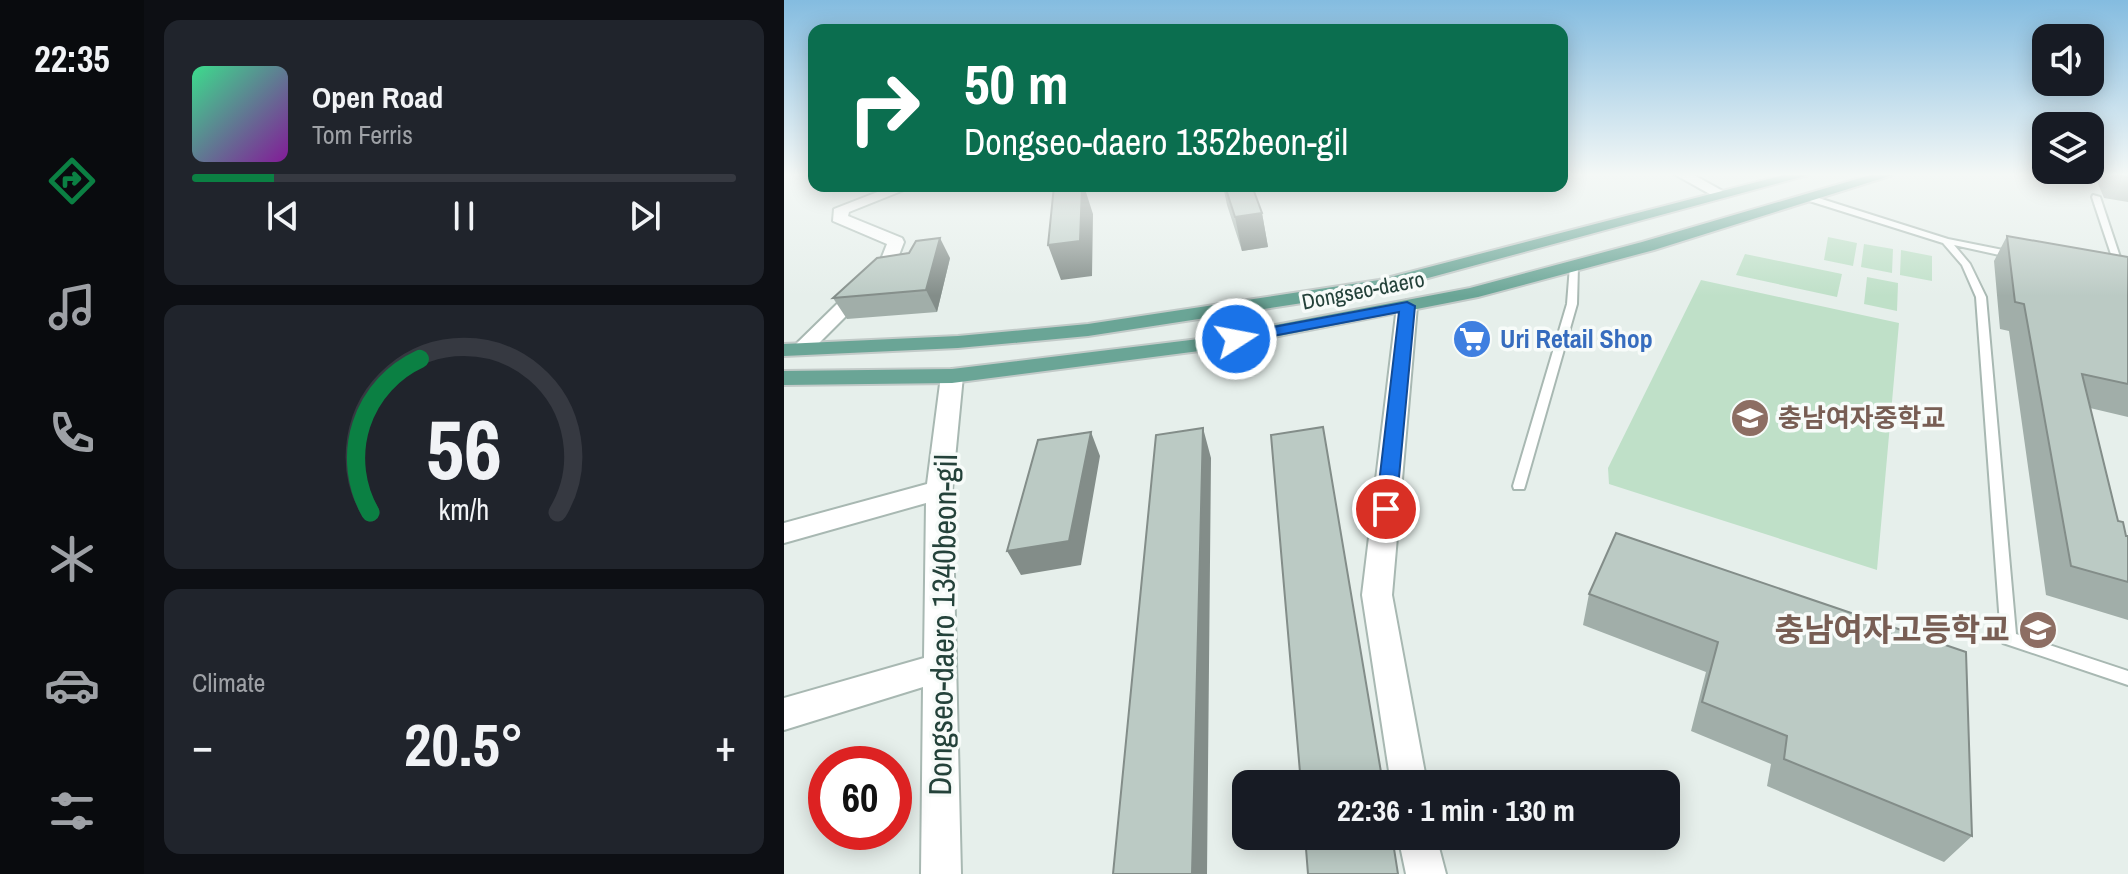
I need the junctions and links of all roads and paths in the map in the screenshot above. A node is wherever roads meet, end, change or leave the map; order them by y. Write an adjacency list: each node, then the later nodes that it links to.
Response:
1 (840, 215): 11 (street)
2 (1647, 215): 11 (main road, Dongseo-daero)
3 (1746, 215): 8 (main road, Dongseo-daero)
4 (1863, 215): 6 (lane)
5 (2102, 215): 9 (lane)
6 (1946, 241): 7 (lane); 18 (lane)
7 (2020, 256)
8 (1574, 266): 10 (main road, Dongseo-daero); 14 (lane)
9 (2108, 275)
10 (1407, 306): 12 (main road, Dongseo-daero); 20 (street)
11 (792, 350)
12 (952, 376): 13 (main road, Dongseo-daero); 15 (street, Dongseo-daero 1340beon-gil)
13 (784, 378)
14 (1519, 486)
15 (939, 490): 16 (street); 17 (street, Dongseo-daero 1340beon-gil)
16 (784, 533)
17 (940, 668): 19 (street); 22 (street, Dongseo-daero 1340beon-gil)
18 (2128, 678)
19 (784, 714)
20 (1407, 770)
21 (1420, 850): 23 (street)
22 (941, 874)
23 (1426, 874)

